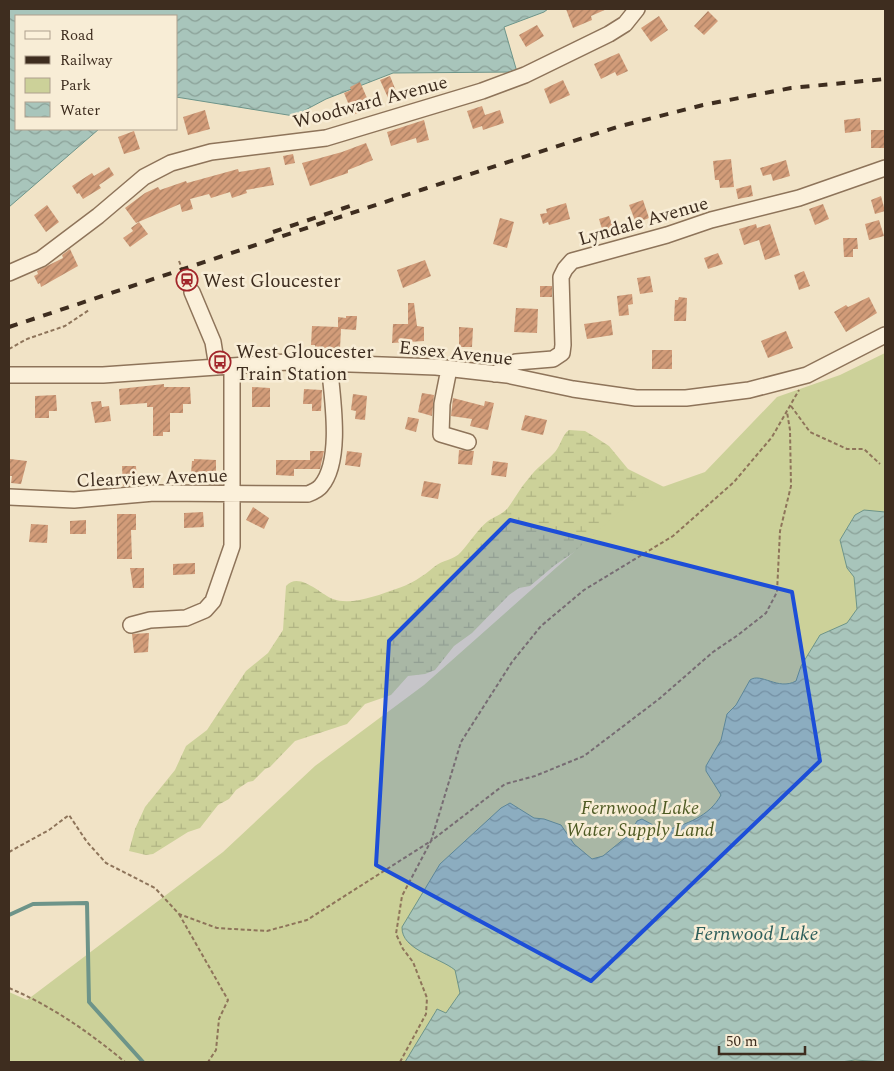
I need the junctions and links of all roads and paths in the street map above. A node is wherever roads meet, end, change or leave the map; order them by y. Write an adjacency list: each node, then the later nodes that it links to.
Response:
1 (637, 9): 4 (street, Woodward Avenue)
2 (885, 168): 14 (street, Lyndale Avenue)
3 (179, 261): 5 (path)
4 (9, 273)
5 (184, 274)
6 (192, 292): 11 (street)
7 (88, 310): 9 (path)
8 (885, 335): 15 (street, Essex Avenue)
9 (9, 349)
10 (330, 364): 12 (street, Essex Avenue); 13 (street, Essex Avenue); 21 (street, Clearview Avenue)
11 (217, 367): 12 (street, Essex Avenue); 16 (street, Essex Avenue)
12 (232, 367): 21 (street)
13 (449, 369): 14 (street, Essex Avenue); 19 (street)
14 (495, 374): 15 (street, Essex Avenue)
15 (806, 375): 17 (path)
16 (9, 376)
17 (791, 406): 18 (path); 20 (path)
18 (787, 412): 24 (path); 24 (path)
19 (468, 442)
20 (880, 464)
21 (231, 494): 22 (street, Clearview Avenue); 23 (street)
22 (9, 497)
23 (131, 625)
24 (431, 841): 26 (path); 30 (path)
25 (9, 852): 26 (path)
26 (179, 914): 29 (path)
27 (9, 988): 28 (path)
28 (125, 1062)
29 (208, 1062)
30 (400, 1062)

